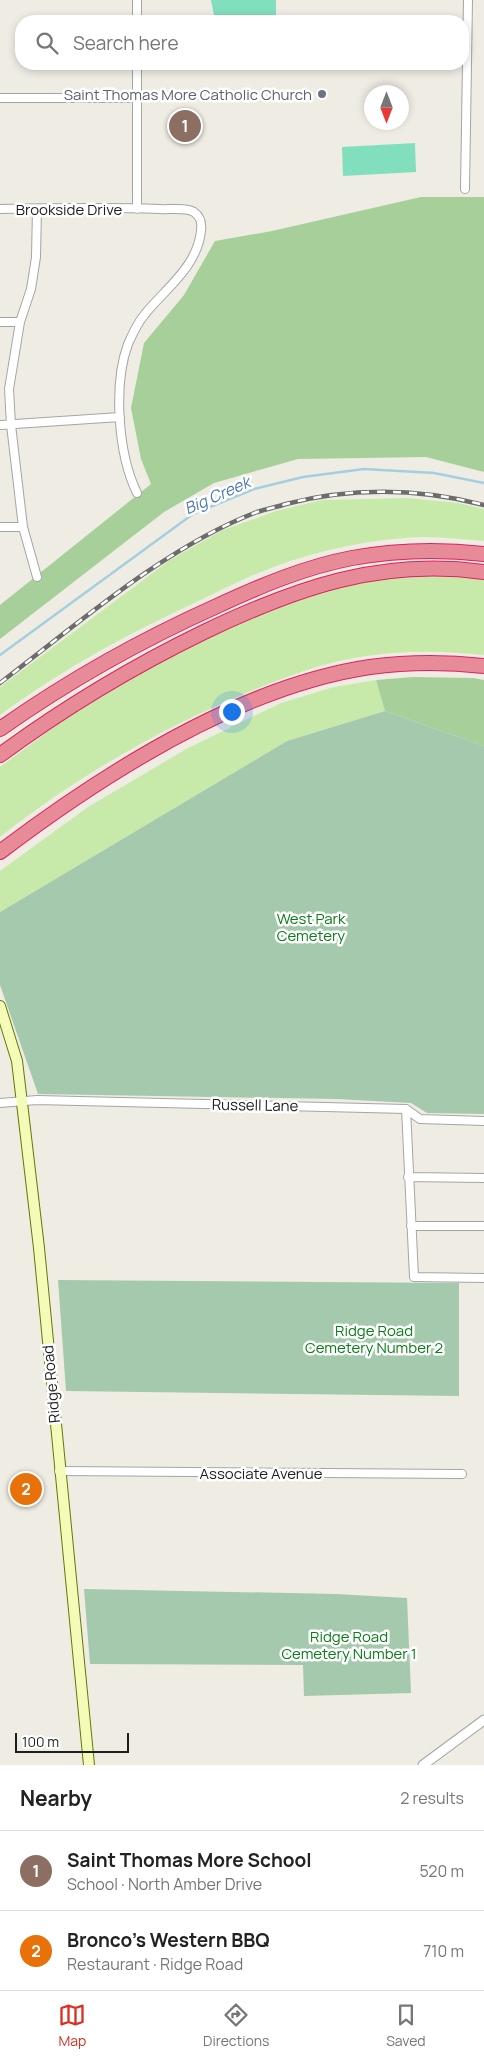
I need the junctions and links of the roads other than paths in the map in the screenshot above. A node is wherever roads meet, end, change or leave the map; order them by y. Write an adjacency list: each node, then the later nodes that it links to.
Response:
1 (137, 0): 3 (street)
2 (468, 0): 4 (street)
3 (137, 15)
4 (468, 15)
5 (137, 70): 8 (street)
6 (467, 70): 9 (street)
7 (0, 98): 8 (street)
8 (137, 98): 12 (street)
9 (465, 190)
10 (0, 209): 11 (street, Brookside Drive)
11 (36, 209): 12 (street, Brookside Drive); 14 (street)
12 (137, 209): 15 (street, Brookside Drive)
13 (0, 322): 14 (street)
14 (20, 322): 17 (street)
15 (120, 417): 17 (street); 18 (street)
16 (0, 424): 17 (street)
17 (11, 425): 20 (street)
18 (137, 493)
19 (0, 527): 20 (street)
20 (23, 527): 23 (street)
21 (484, 554): 25 (highway)
22 (484, 572): 26 (highway)
23 (37, 577)
24 (484, 666): 27 (highway)
25 (0, 730)
26 (0, 756)
27 (0, 852)
28 (1, 1012): 29 (main road, Ridge Road)
29 (22, 1102): 30 (street, Russell Lane); 31 (street, Russell Lane); 38 (main road, Ridge Road)
30 (0, 1103)
31 (406, 1109): 32 (street, Russell Lane); 33 (street)
32 (484, 1120)
33 (408, 1177): 34 (street); 35 (street)
34 (484, 1178)
35 (411, 1226): 36 (street); 37 (street)
36 (484, 1226)
37 (484, 1278)
38 (59, 1471): 39 (street, Associate Avenue); 41 (main road, Ridge Road)
39 (462, 1474)
40 (484, 1720): 42 (street)
41 (89, 1765)
42 (423, 1765)

